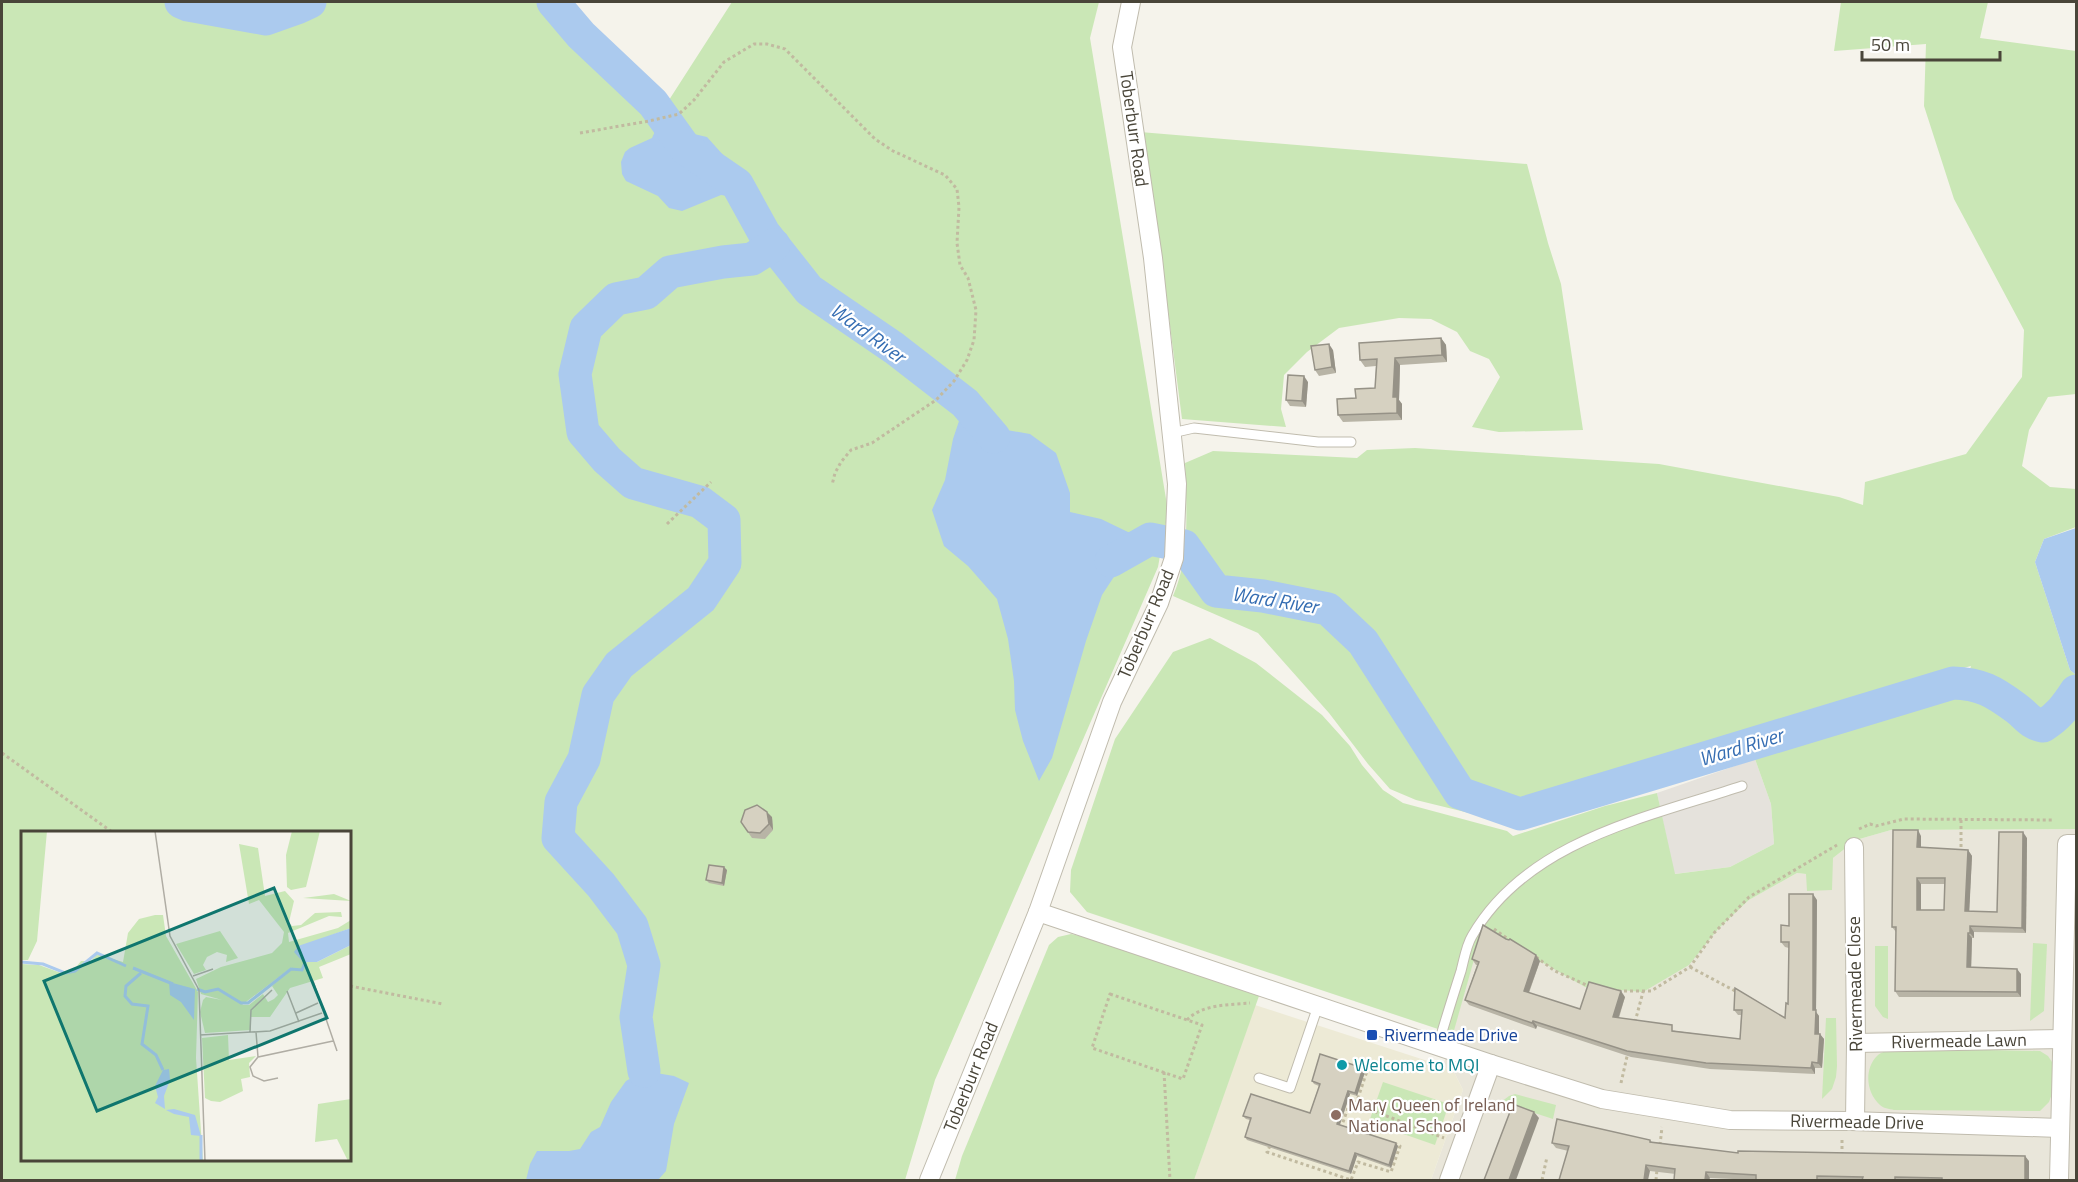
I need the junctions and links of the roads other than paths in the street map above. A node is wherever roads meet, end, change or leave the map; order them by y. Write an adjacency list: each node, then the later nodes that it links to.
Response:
1 (1131, 2): 2 (street, Toberburr Road)
2 (1172, 433): 3 (lane); 7 (street, Toberburr Road)
3 (1351, 442)
4 (1742, 786): 11 (lane)
5 (1850, 841): 10 (street, Rivermeade Close)
6 (2076, 844): 9 (street)
7 (1038, 912): 8 (street, Rivermeade Drive); 16 (street, Toberburr Road)
8 (1318, 1006): 11 (street, Rivermeade Drive); 13 (lane)
9 (2062, 1039): 10 (street, Rivermeade Lawn); 15 (street)
10 (1857, 1043): 14 (street, Rivermeade Close)
11 (1438, 1046): 12 (street, Rivermeade Drive)
12 (1491, 1064): 14 (street, Rivermeade Drive); 17 (street)
13 (1259, 1078)
14 (1855, 1121): 15 (street, Rivermeade Drive)
15 (2059, 1128): 18 (street)
16 (929, 1180)
17 (1449, 1180)
18 (2059, 1180)

